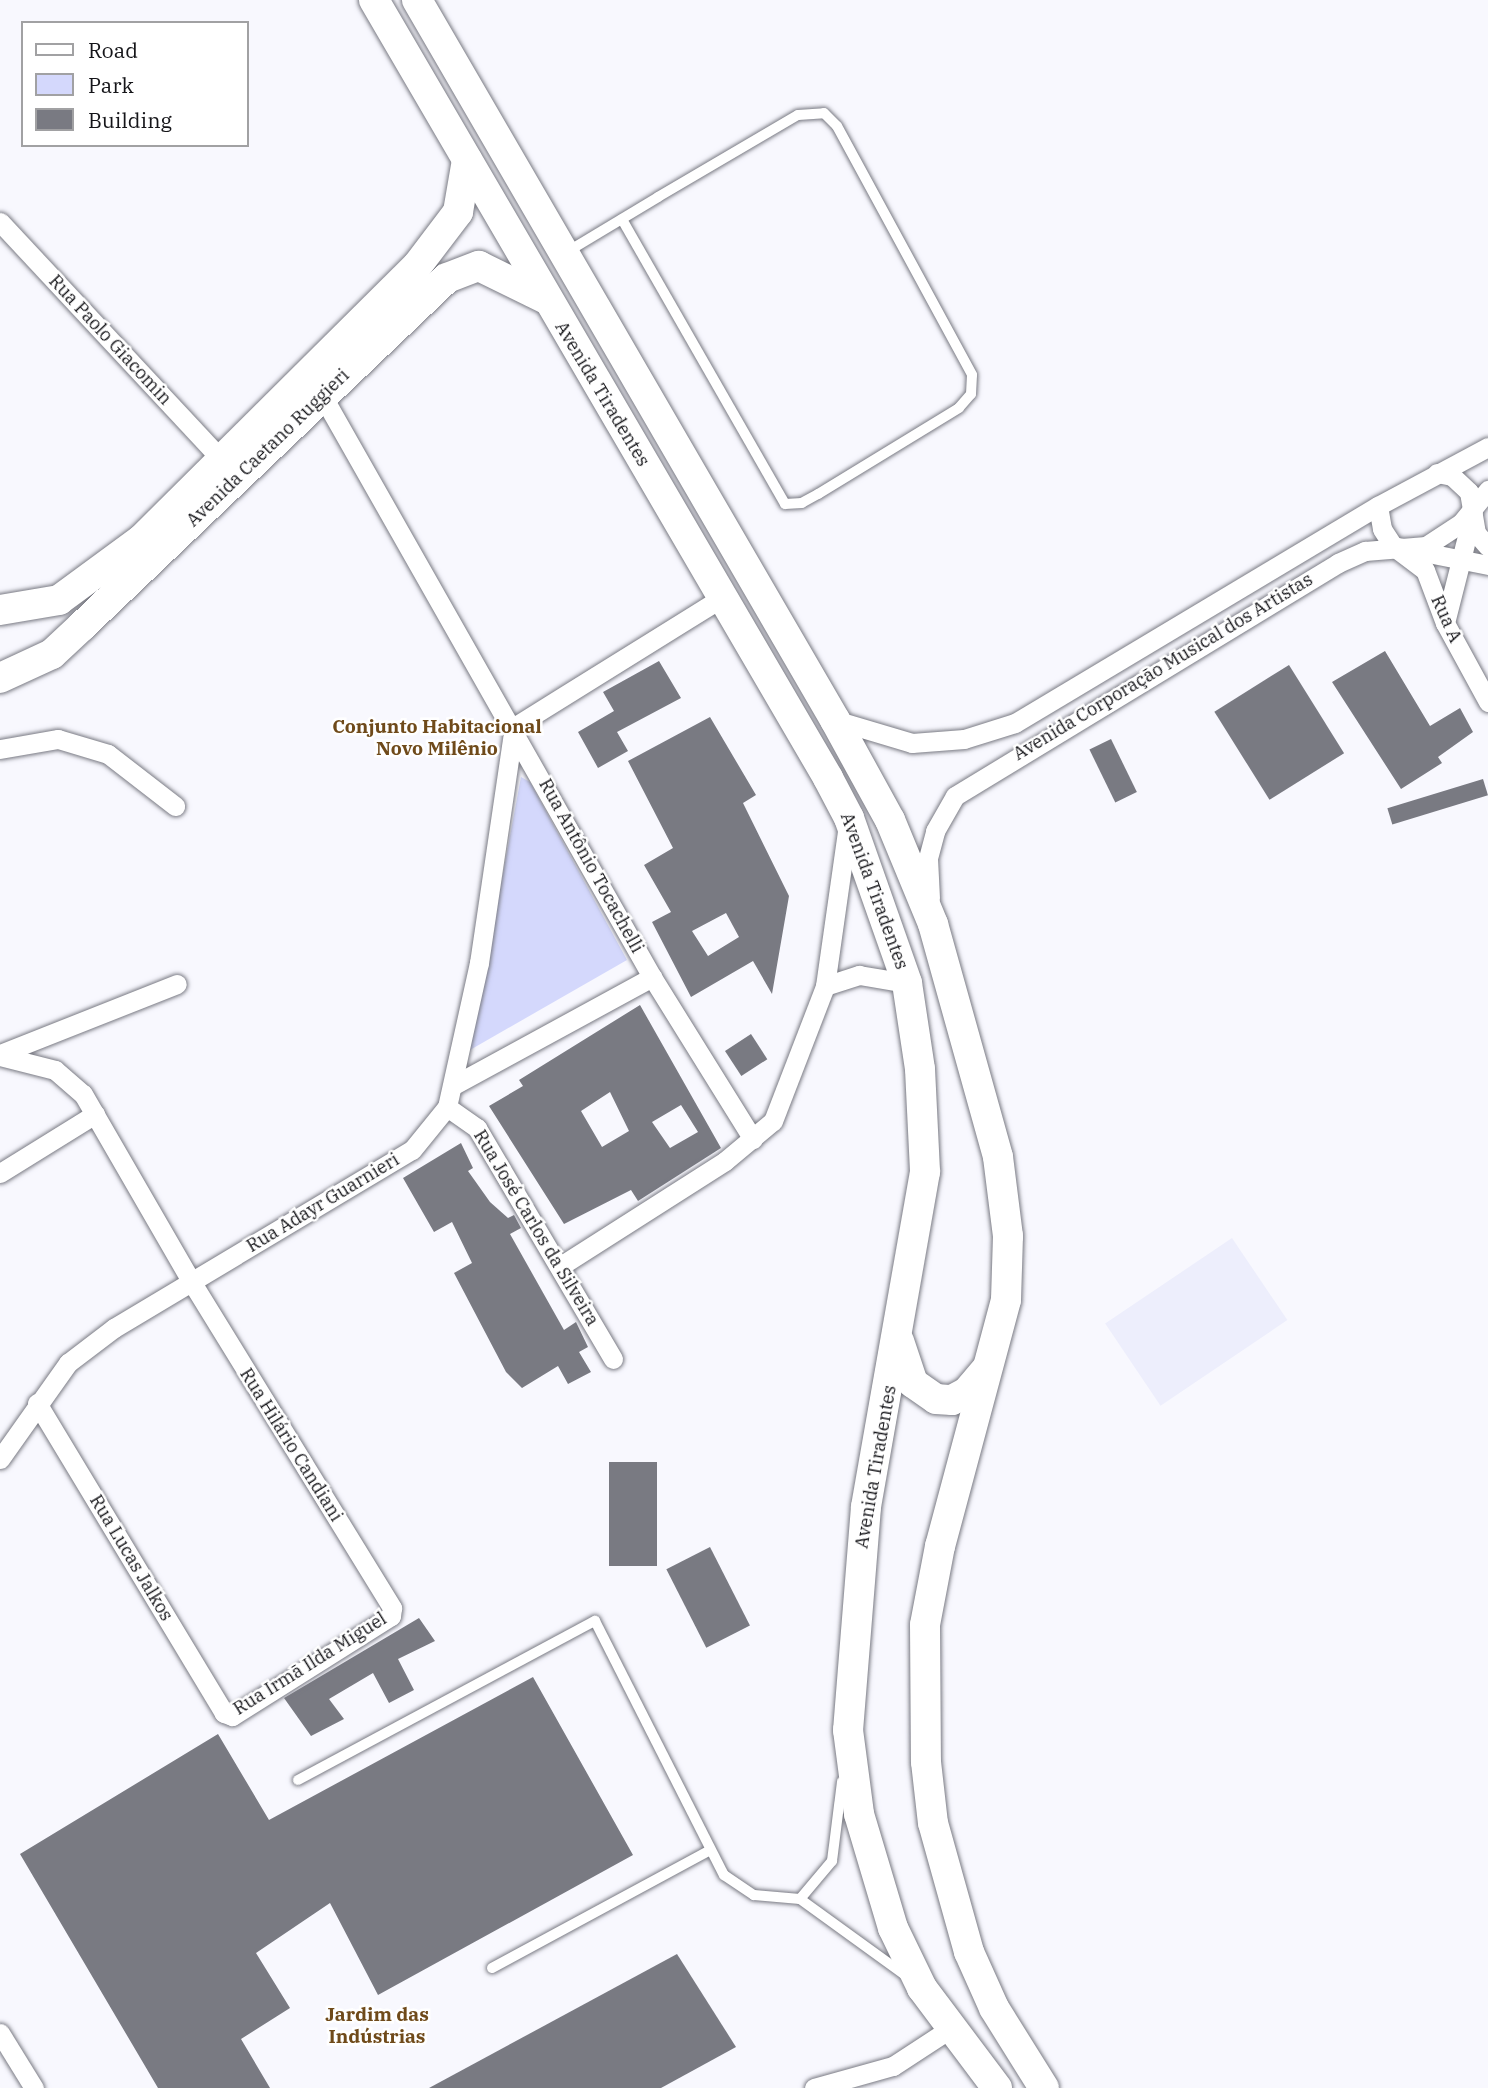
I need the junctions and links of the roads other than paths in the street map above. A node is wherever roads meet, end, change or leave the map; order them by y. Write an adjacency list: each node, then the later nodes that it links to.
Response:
1 (374, 0): 3 (main road, Avenida Tiradentes)
2 (417, 0): 7 (main road, Avenida Tiradentes)
3 (467, 160): 4 (main road, Avenida Caetano Ruggieri); 9 (main road, Avenida Tiradentes)
4 (458, 212): 8 (main road); 10 (main road, Avenida Caetano Ruggieri)
5 (622, 219): 5 (lane); 7 (lane)
6 (0, 222): 12 (street, Rua Paolo Giacomin)
7 (567, 252): 25 (main road, Avenida Tiradentes)
8 (480, 265): 9 (main road); 10 (main road, Avenida Caetano Ruggieri)
9 (546, 299): 20 (main road, Avenida Tiradentes)
10 (316, 384): 12 (main road, Avenida Caetano Ruggieri); 23 (main road, Avenida Caetano Ruggieri); 26 (street, Rua Antônio Tocachelli)
11 (1488, 447): 13 (street, Avenida Corporação Musical dos Artistas)
12 (220, 458): 21 (main road, Avenida Caetano Ruggieri)
13 (1437, 473): 14 (street); 15 (street, Avenida Corporação Musical dos Artistas)
14 (1481, 497): 16 (street, Avenida Corporação Musical dos Artistas); 17 (street); 18 (street)
15 (1378, 506): 16 (street); 27 (street, Avenida Corporação Musical dos Artistas)
16 (1393, 546): 18 (street); 22 (street, Rua A); 29 (street, Avenida Corporação Musical dos Artistas)
17 (1488, 547)
18 (1461, 562): 19 (street); 22 (street)
19 (1488, 565)
20 (721, 598): 26 (street); 31 (main road, Avenida Tiradentes)
21 (0, 610)
22 (1445, 623): 24 (street, Rua A)
23 (0, 678)
24 (1488, 702)
25 (835, 720): 27 (street, Avenida Corporação Musical dos Artistas); 32 (main road, Avenida Tiradentes)
26 (514, 727): 33 (street, Rua Antônio Tocachelli); 38 (street, Rua Adayr Guarnieri)
27 (999, 729): 29 (street)
28 (1, 744): 30 (street)
29 (1015, 755): 32 (street, Avenida Corporação Musical dos Artistas)
30 (175, 806)
31 (849, 818): 34 (main road, Avenida Tiradentes); 36 (street)
32 (933, 924): 47 (main road, Avenida Tiradentes)
33 (652, 977): 38 (street); 41 (street, Rua Antônio Tocachelli)
34 (907, 983): 36 (street); 45 (main road, Avenida Tiradentes)
35 (177, 984): 37 (street)
36 (825, 986): 41 (street)
37 (0, 1055): 40 (street, Rua Hilário Candiani)
38 (454, 1085): 39 (street, Rua Adayr Guarnieri)
39 (447, 1107): 43 (street, Rua José Carlos da Silveira); 44 (street, Rua Adayr Guarnieri)
40 (95, 1114): 42 (street); 44 (street, Rua Hilário Candiani)
41 (753, 1139): 43 (street)
42 (0, 1173)
43 (562, 1265): 46 (street, Rua José Carlos da Silveira)
44 (191, 1281): 48 (street, Rua Adayr Guarnieri); 50 (street, Rua Hilário Candiani)
45 (898, 1337): 47 (main road); 52 (main road, Avenida Tiradentes)
46 (613, 1359)
47 (987, 1368): 60 (main road, Avenida Tiradentes)
48 (37, 1403): 49 (street, Rua Adayr Guarnieri); 51 (street, Rua Lucas Jalkos)
49 (0, 1459)
50 (392, 1608): 51 (street, Rua Irmã Ilda Miguel)
51 (224, 1713)
52 (848, 1730): 55 (lane); 57 (main road, Avenida Tiradentes)
53 (298, 1780): 54 (lane)
54 (710, 1850): 55 (lane); 56 (lane)
55 (800, 1899): 57 (lane)
56 (492, 1968)
57 (922, 1988): 58 (main road, Avenida Tiradentes)
58 (951, 2028): 61 (main road, Avenida Tiradentes); 63 (street)
59 (0, 2033): 62 (street)
60 (1037, 2078)
61 (992, 2082)
62 (34, 2088)
63 (814, 2088)

